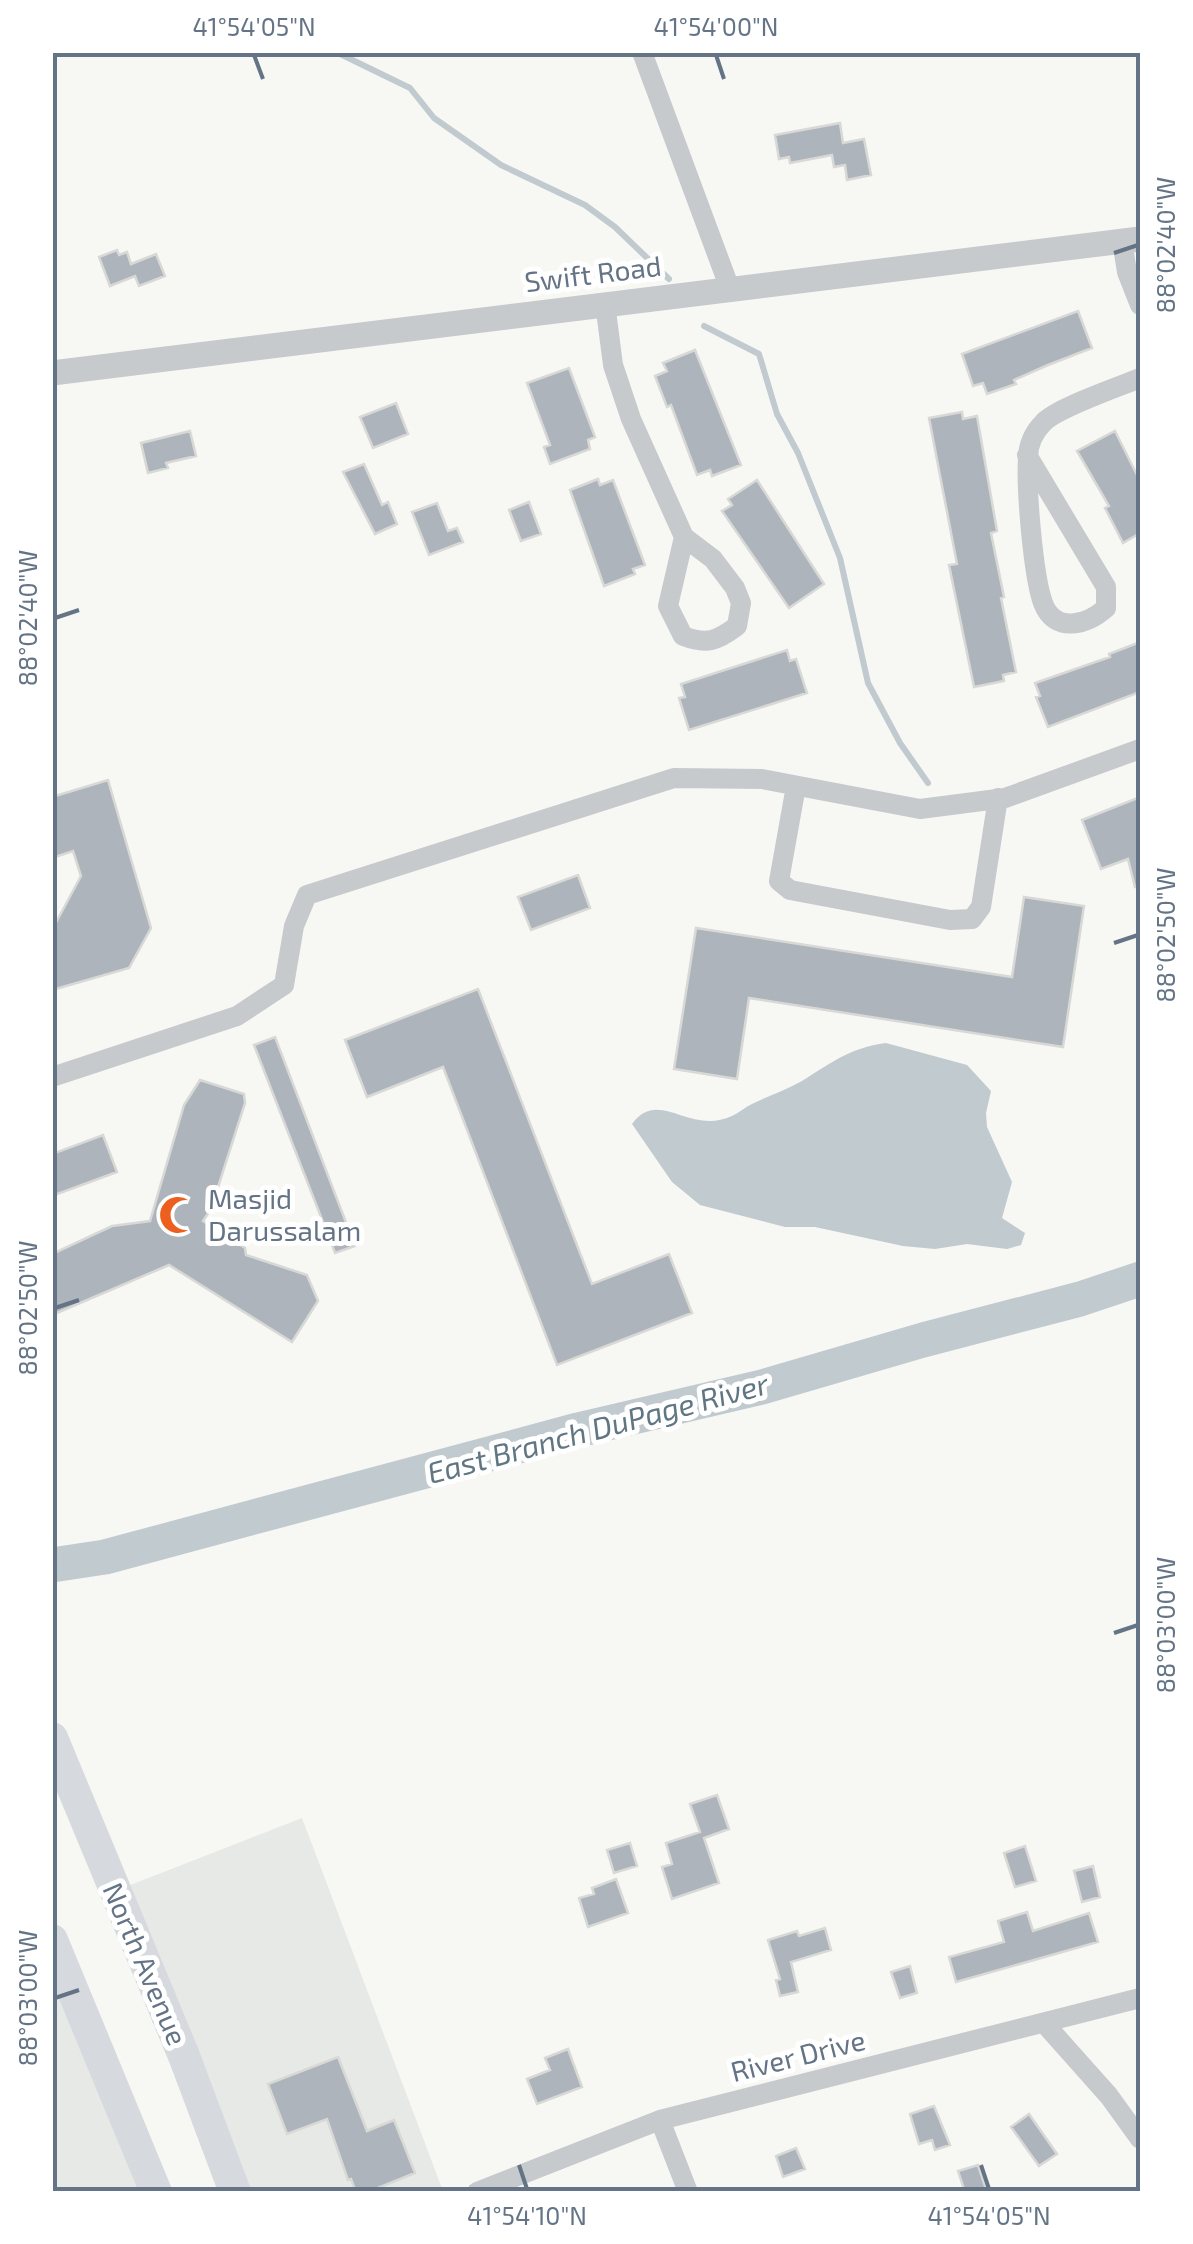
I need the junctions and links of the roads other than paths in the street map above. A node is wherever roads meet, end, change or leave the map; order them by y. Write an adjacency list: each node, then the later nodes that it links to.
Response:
1 (642, 52): 3 (street)
2 (1132, 240): 3 (street, Swift Road); 5 (street)
3 (730, 289): 4 (street, Swift Road)
4 (605, 303): 6 (street, Swift Road); 9 (street)
5 (1140, 305)
6 (52, 373)
7 (1140, 378): 8 (street)
8 (1028, 454): 8 (street)
9 (684, 538): 9 (street)
10 (1140, 749): 12 (street)
11 (796, 786): 12 (street); 12 (street); 13 (street)
12 (998, 798)
13 (52, 1077)
14 (52, 1738): 21 (main road, North Avenue)
15 (52, 1940): 20 (main road)
16 (1140, 1998): 17 (street, River Drive)
17 (1044, 2022): 18 (street, River Drive); 19 (street)
18 (660, 2120): 22 (street, River Drive); 23 (street)
19 (1140, 2139)
20 (156, 2192)
21 (235, 2192)
22 (477, 2192)
23 (688, 2192)

